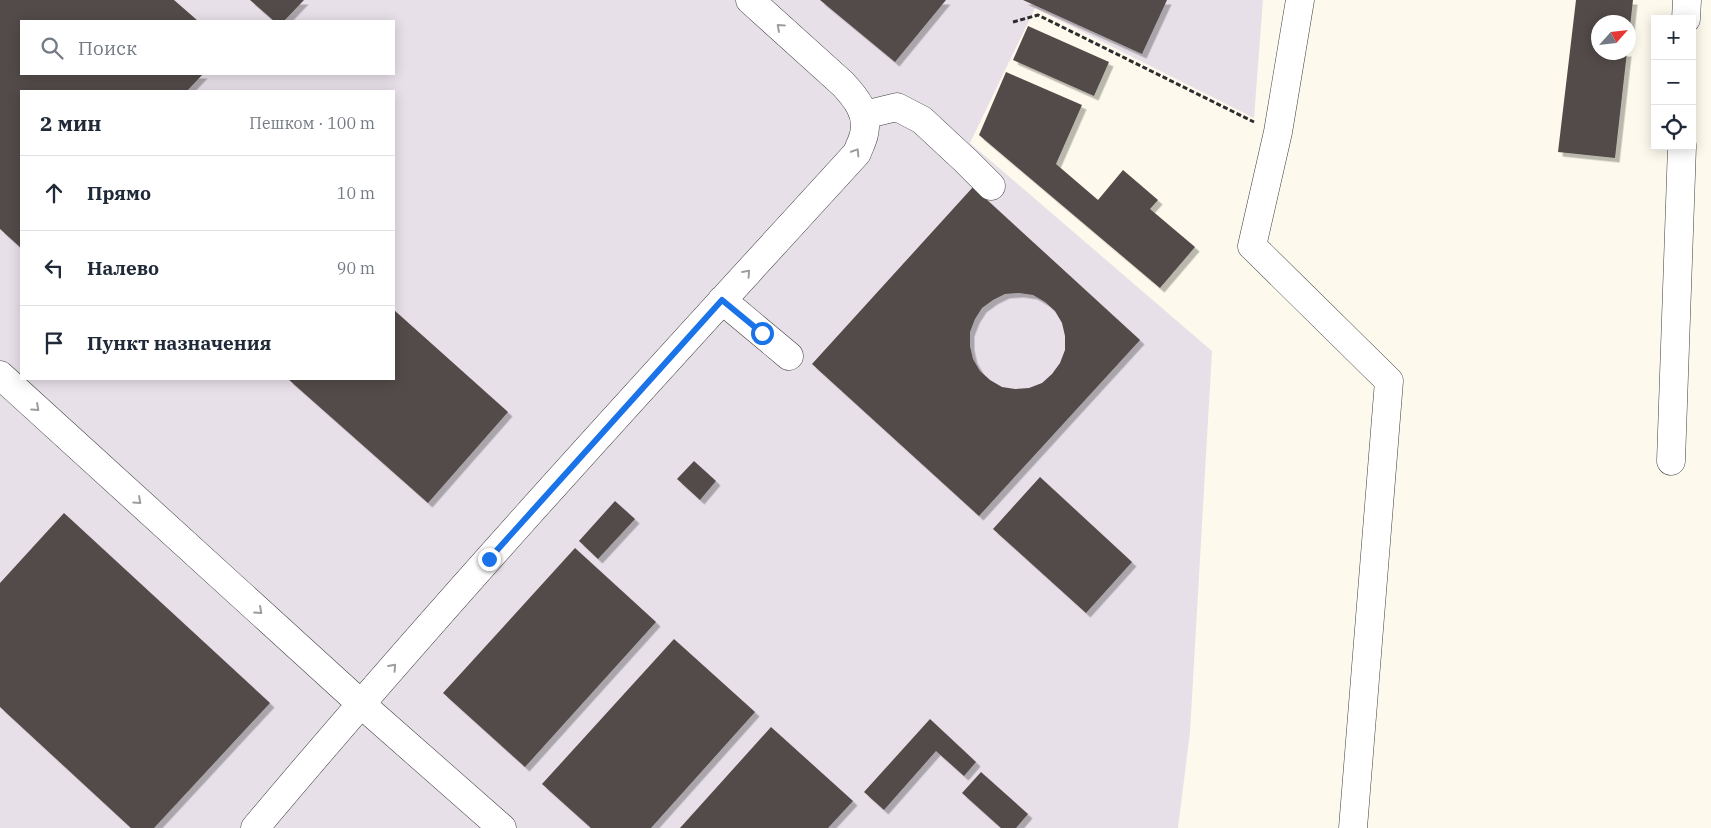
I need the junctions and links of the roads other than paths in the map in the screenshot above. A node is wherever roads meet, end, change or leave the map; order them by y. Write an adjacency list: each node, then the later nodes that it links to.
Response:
1 (750, 0): 5 (street, one-way to 1)
2 (1300, 0): 15 (street)
3 (1687, 0): 4 (street)
4 (1686, 15)
5 (864, 115): 7 (street); 8 (street, one-way to 5)
6 (1682, 150): 11 (street)
7 (991, 186)
8 (722, 300): 9 (street); 12 (street, one-way to 8)
9 (789, 356)
10 (0, 375): 12 (street, one-way to 12)
11 (1671, 461)
12 (360, 703): 13 (street); 14 (street)
13 (254, 828)
14 (502, 828)
15 (1353, 828)

